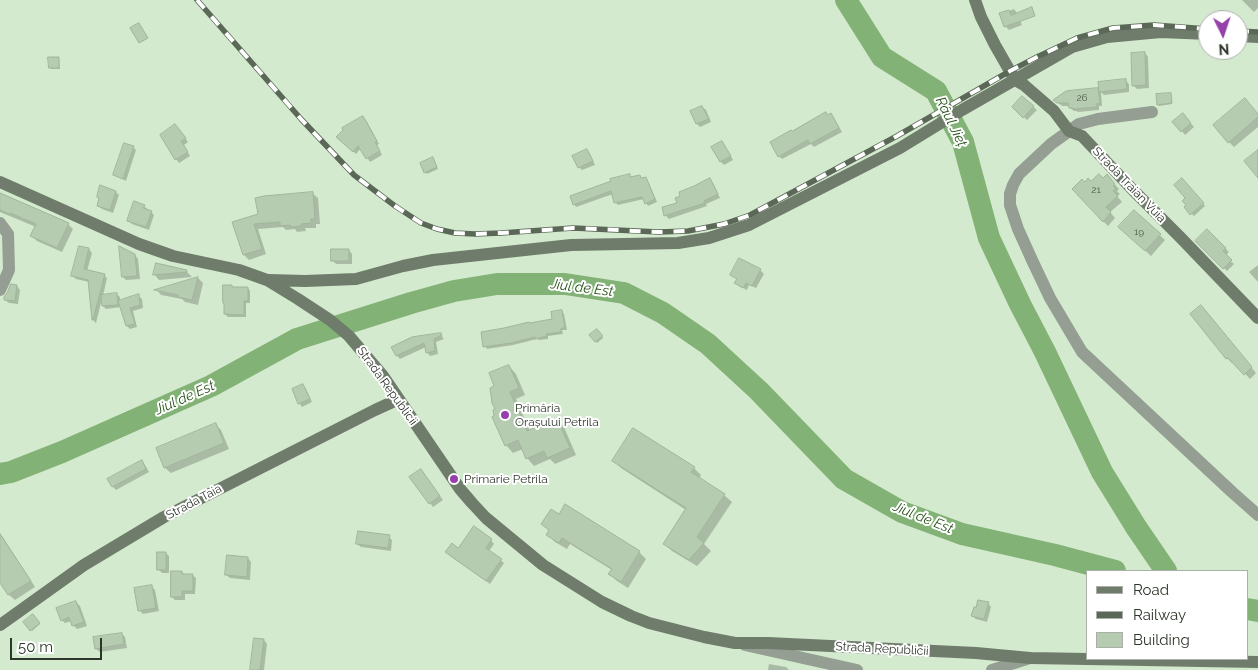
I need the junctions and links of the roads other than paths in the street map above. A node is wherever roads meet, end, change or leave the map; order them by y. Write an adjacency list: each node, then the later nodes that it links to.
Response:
1 (974, 0): 3 (street, Strada Traian Vuia)
2 (1198, 34): 3 (street)
3 (1015, 80): 5 (street, Strada Traian Vuia); 8 (street)
4 (1152, 112): 5 (street)
5 (1068, 131): 10 (street, Strada Traian Vuia); 12 (street)
6 (0, 182): 8 (street, Strada Republicii)
7 (0, 223): 9 (street)
8 (267, 280): 11 (street, Strada Republicii)
9 (0, 290)
10 (1258, 318)
11 (400, 399): 13 (street, Strada Taia); 14 (street, Strada Republicii)
12 (1258, 515)
13 (0, 625)
14 (735, 643): 15 (street, Strada Republicii); 20 (street, Strada Republicii)
15 (1030, 658): 16 (street, Strada Republicii); 21 (street, Strada Republicii)
16 (1086, 659)
17 (1132, 660): 19 (street, Strada Republicii)
18 (1258, 662): 19 (street, Strada Republicii)
19 (1215, 665)
20 (857, 670)
21 (992, 670)

